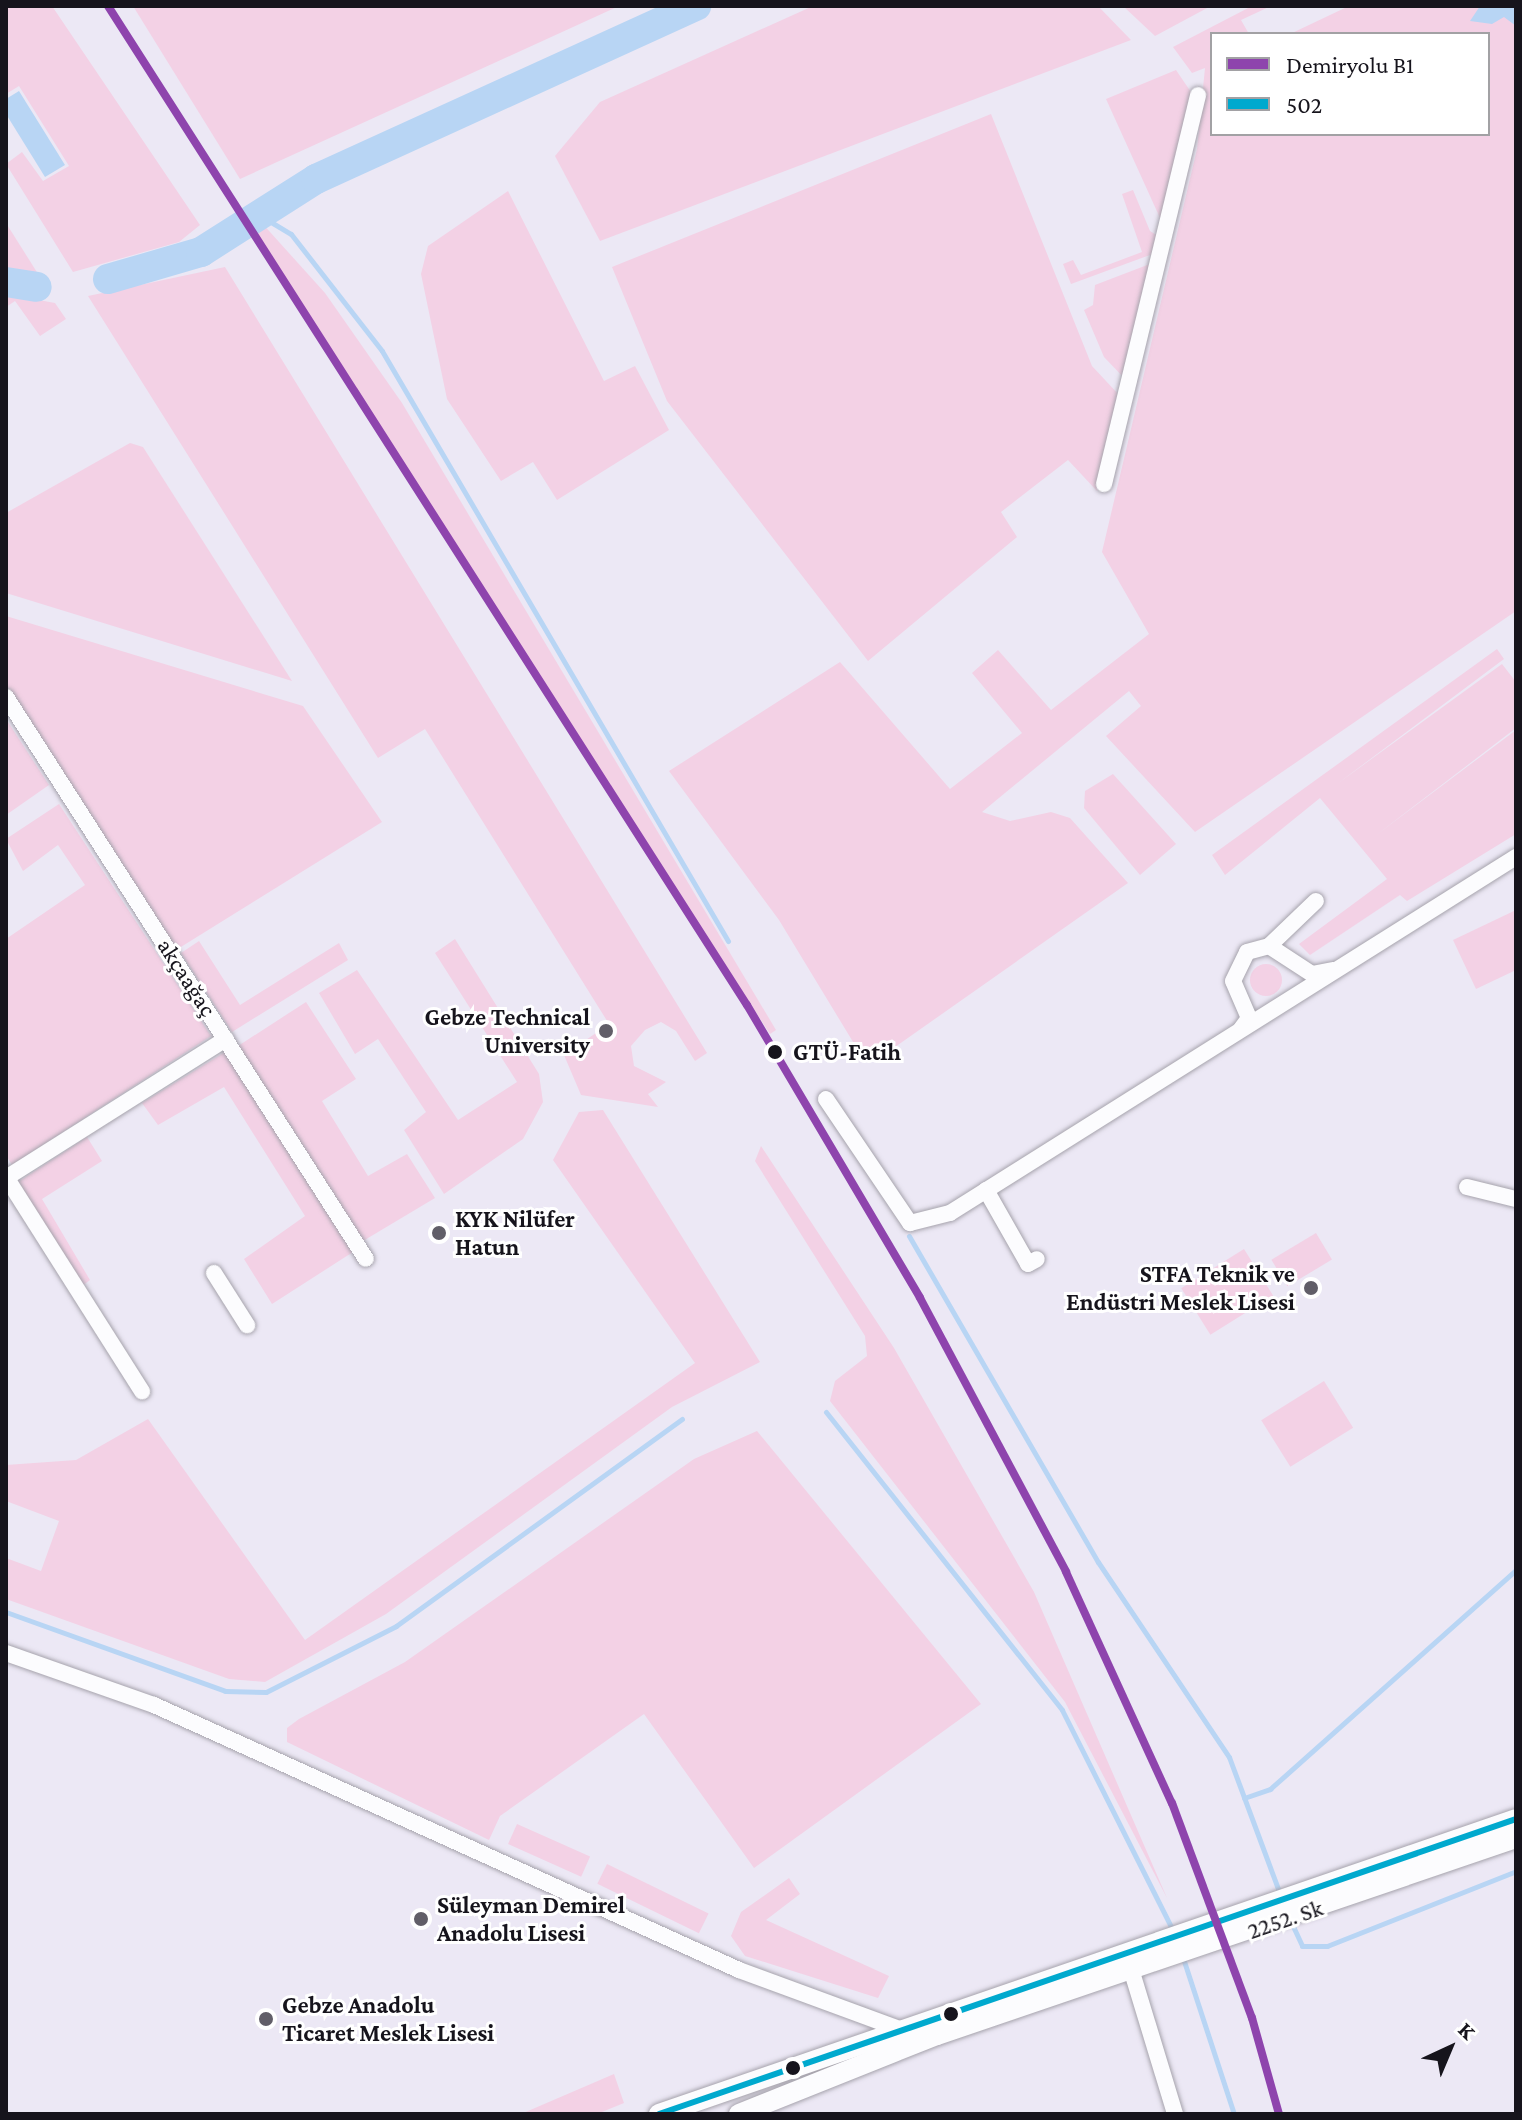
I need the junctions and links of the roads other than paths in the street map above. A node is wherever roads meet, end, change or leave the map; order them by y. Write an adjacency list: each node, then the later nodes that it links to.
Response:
1 (1198, 95): 2 (street)
2 (1104, 484)
3 (6, 697): 9 (street, akçaağaç)
4 (1516, 857): 7 (street)
5 (1316, 901): 6 (street)
6 (1269, 946): 7 (street); 8 (street)
7 (1351, 962): 8 (street)
8 (1239, 1030): 13 (street)
9 (226, 1039): 11 (street); 15 (street, akçaağaç)
10 (826, 1099): 13 (street)
11 (6, 1178): 19 (street)
12 (1467, 1187): 14 (street)
13 (986, 1190): 16 (street)
14 (1516, 1199)
15 (366, 1259)
16 (1037, 1259)
17 (214, 1273): 18 (street)
18 (247, 1325)
19 (142, 1391)
20 (6, 1653): 25 (street)
21 (1516, 1819): 23 (main road, 2252. Sk)
22 (1516, 1838): 24 (main road, 2252. Sk)
23 (1132, 1948): 24 (street); 25 (main road, 2252. Sk)
24 (1140, 1969): 27 (main road, 2252. Sk); 28 (street)
25 (897, 2028): 26 (main road, 2252. Sk)
26 (659, 2114)
27 (739, 2114)
28 (1175, 2114)

